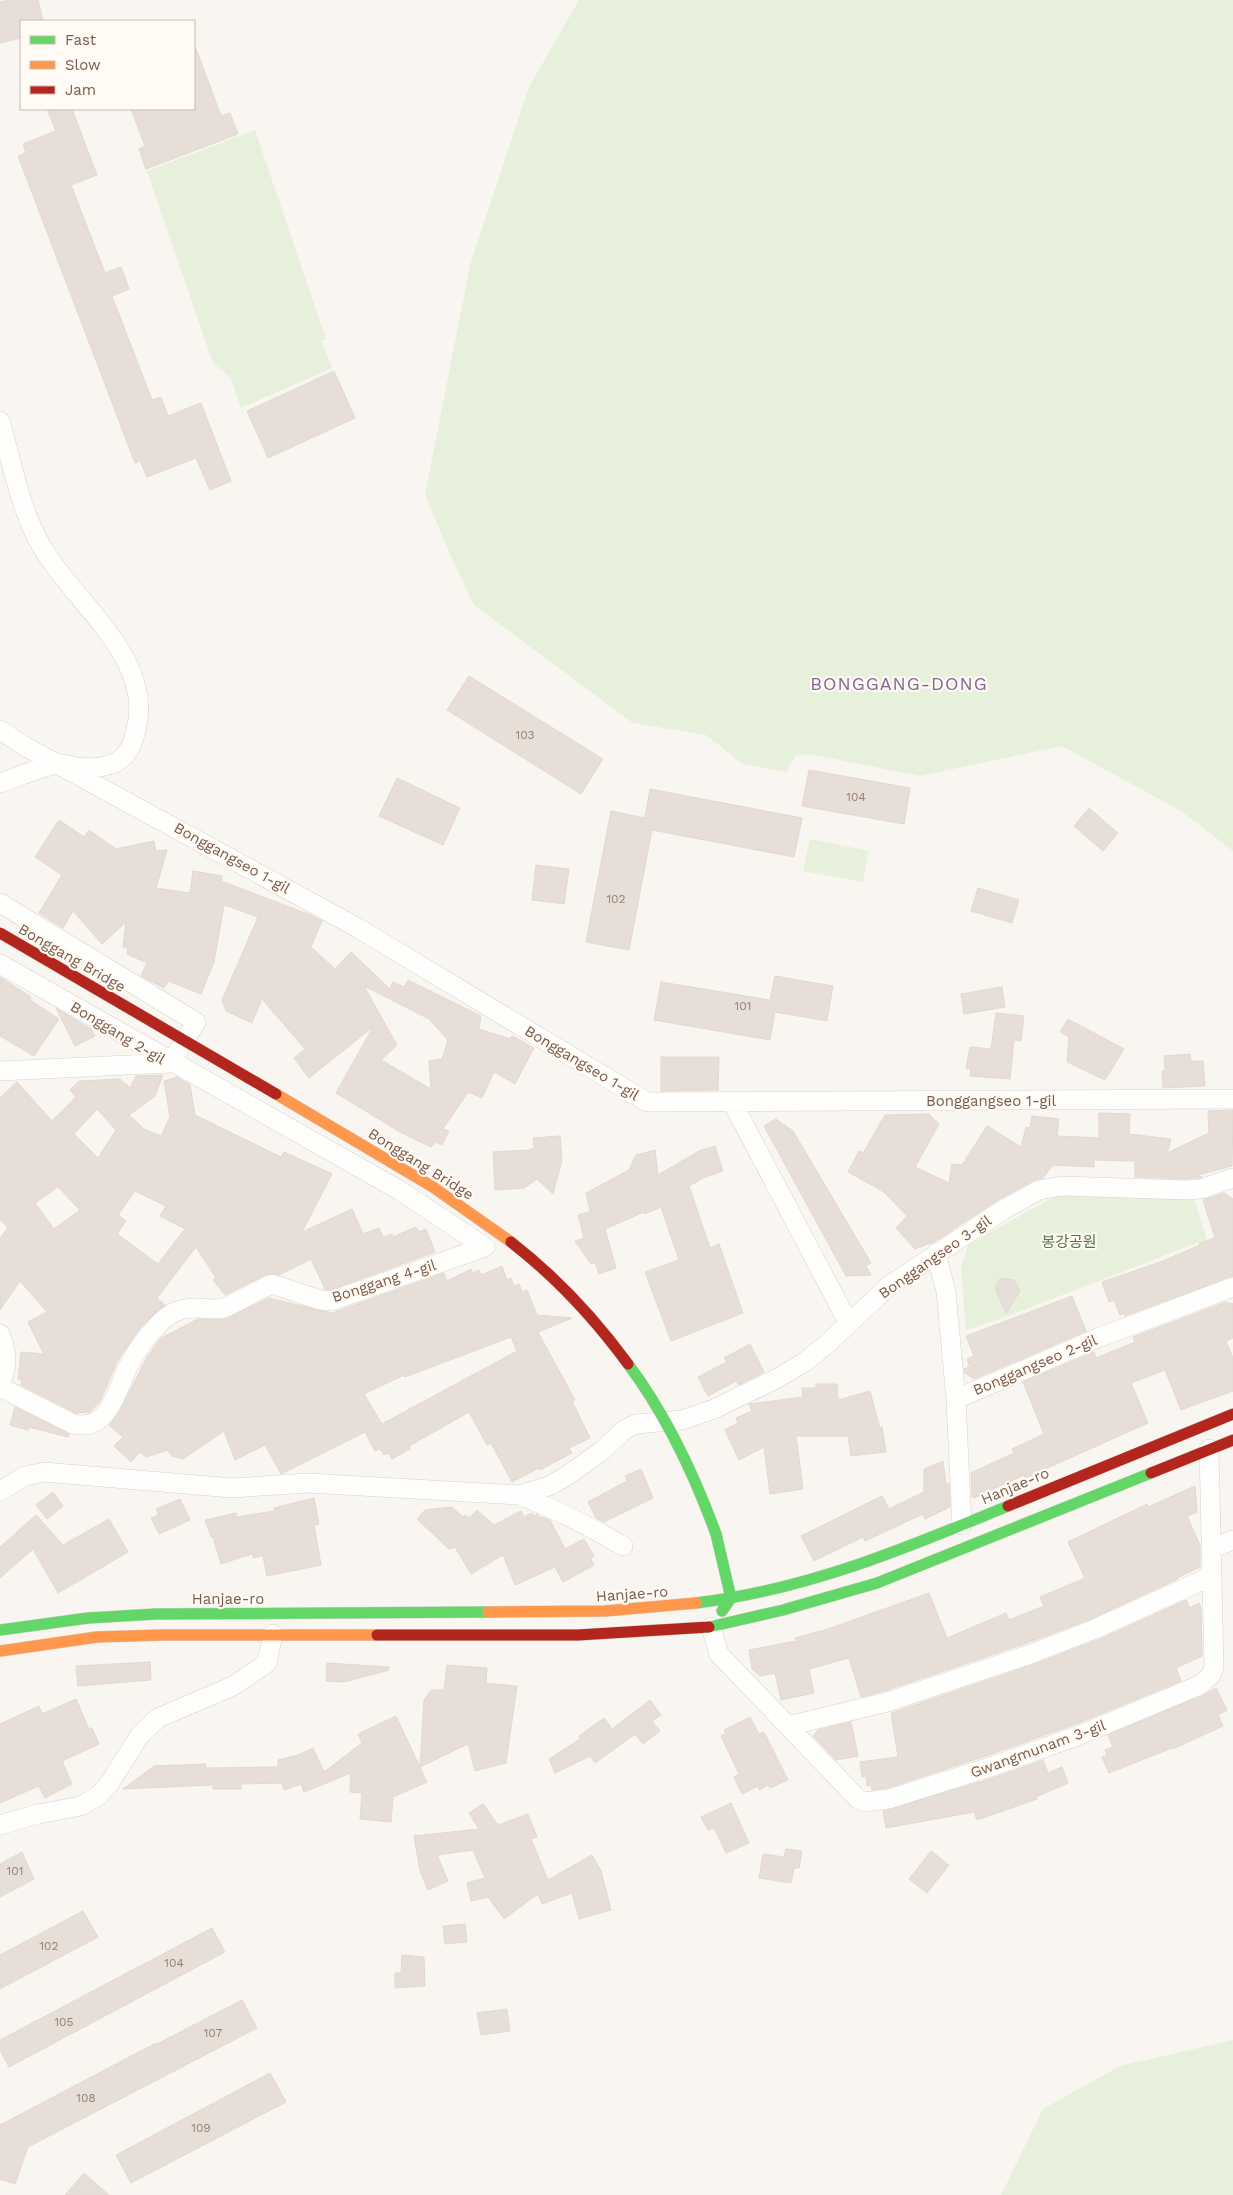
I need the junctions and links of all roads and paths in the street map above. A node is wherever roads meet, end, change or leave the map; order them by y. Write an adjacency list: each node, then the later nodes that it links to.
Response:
1 (0, 421): 3 (street)
2 (0, 730): 3 (street, Bonggangseo 1-gil)
3 (59, 764): 4 (street); 11 (street, Bonggangseo 1-gil)
4 (0, 783)
5 (0, 902): 8 (street)
6 (0, 932): 30 (street, Bonggang Bridge, bridge)
7 (0, 964): 8 (street, Bonggang 2-gil)
8 (171, 1062): 9 (street, Bonggang 2-gil); 18 (street, Bonggang 4-gil)
9 (0, 1071)
10 (1233, 1099): 11 (street, Bonggangseo 1-gil)
11 (732, 1102): 15 (street)
12 (1233, 1178): 13 (street, Bonggangseo 3-gil)
13 (936, 1253): 15 (street, Bonggangseo 3-gil); 19 (street)
14 (1233, 1288): 19 (street, Bonggangseo 2-gil)
15 (849, 1324): 24 (street, Bonggangseo 3-gil)
16 (0, 1334): 17 (street)
17 (0, 1382)
18 (0, 1387)
19 (956, 1399): 25 (street, Bonggangseo 2-gil)
20 (1233, 1414): 25 (street, Hanjae-ro)
21 (1233, 1440): 22 (street)
22 (1209, 1449): 28 (street, Gwangmunam 3-gil); 31 (street)
23 (0, 1491): 24 (street)
24 (519, 1495): 27 (street)
25 (962, 1525): 30 (street, Hanjae-ro)
26 (1233, 1540): 28 (street)
27 (623, 1546)
28 (1211, 1549): 29 (street, Gwangmunam 3-gil)
29 (1212, 1576): 35 (street); 35 (street, Gwangmunam 3-gil)
30 (731, 1598): 31 (street); 32 (street, Hanjae-ro)
31 (711, 1627): 33 (street); 35 (street, Gwangmunam 3-gil)
32 (0, 1630)
33 (272, 1634): 34 (street); 36 (street)
34 (0, 1651)
35 (788, 1726)
36 (0, 1825)

